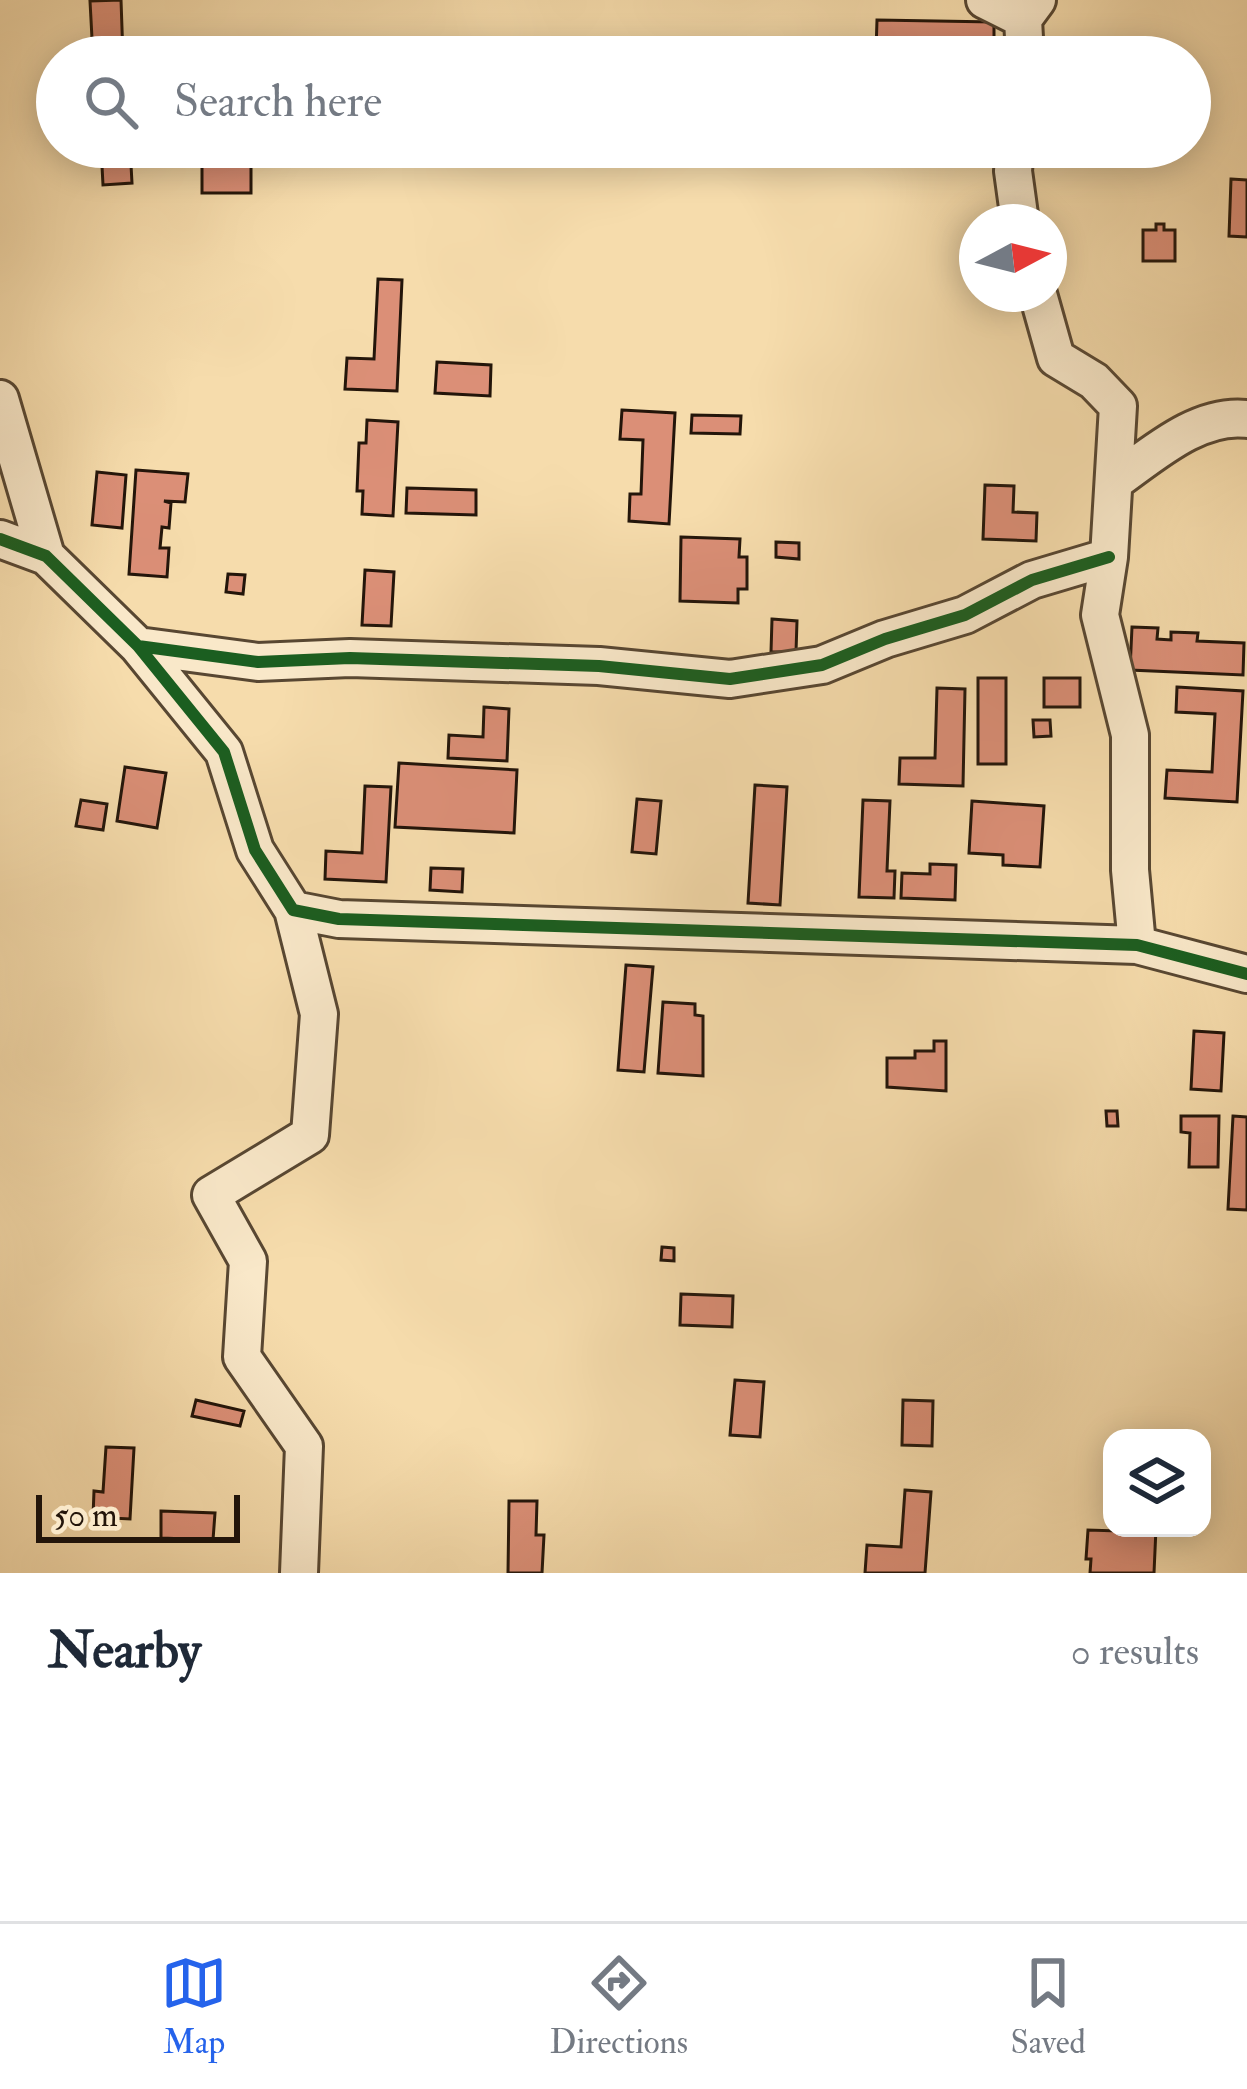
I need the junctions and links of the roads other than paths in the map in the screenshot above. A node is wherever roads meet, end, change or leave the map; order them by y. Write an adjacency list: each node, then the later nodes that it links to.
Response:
1 (985, 0): 2 (street)
2 (1030, 10)
3 (1012, 168): 4 (street)
4 (1017, 204)
5 (1043, 312): 8 (street)
6 (0, 399): 10 (street)
7 (1247, 419): 8 (street)
8 (1114, 482): 11 (street)
9 (0, 539): 10 (street)
10 (46, 556): 12 (street)
11 (1109, 557): 12 (street); 14 (street)
12 (138, 646): 13 (street)
13 (293, 910): 14 (street); 16 (street)
14 (1137, 945): 15 (street)
15 (1247, 974)
16 (299, 1573)

